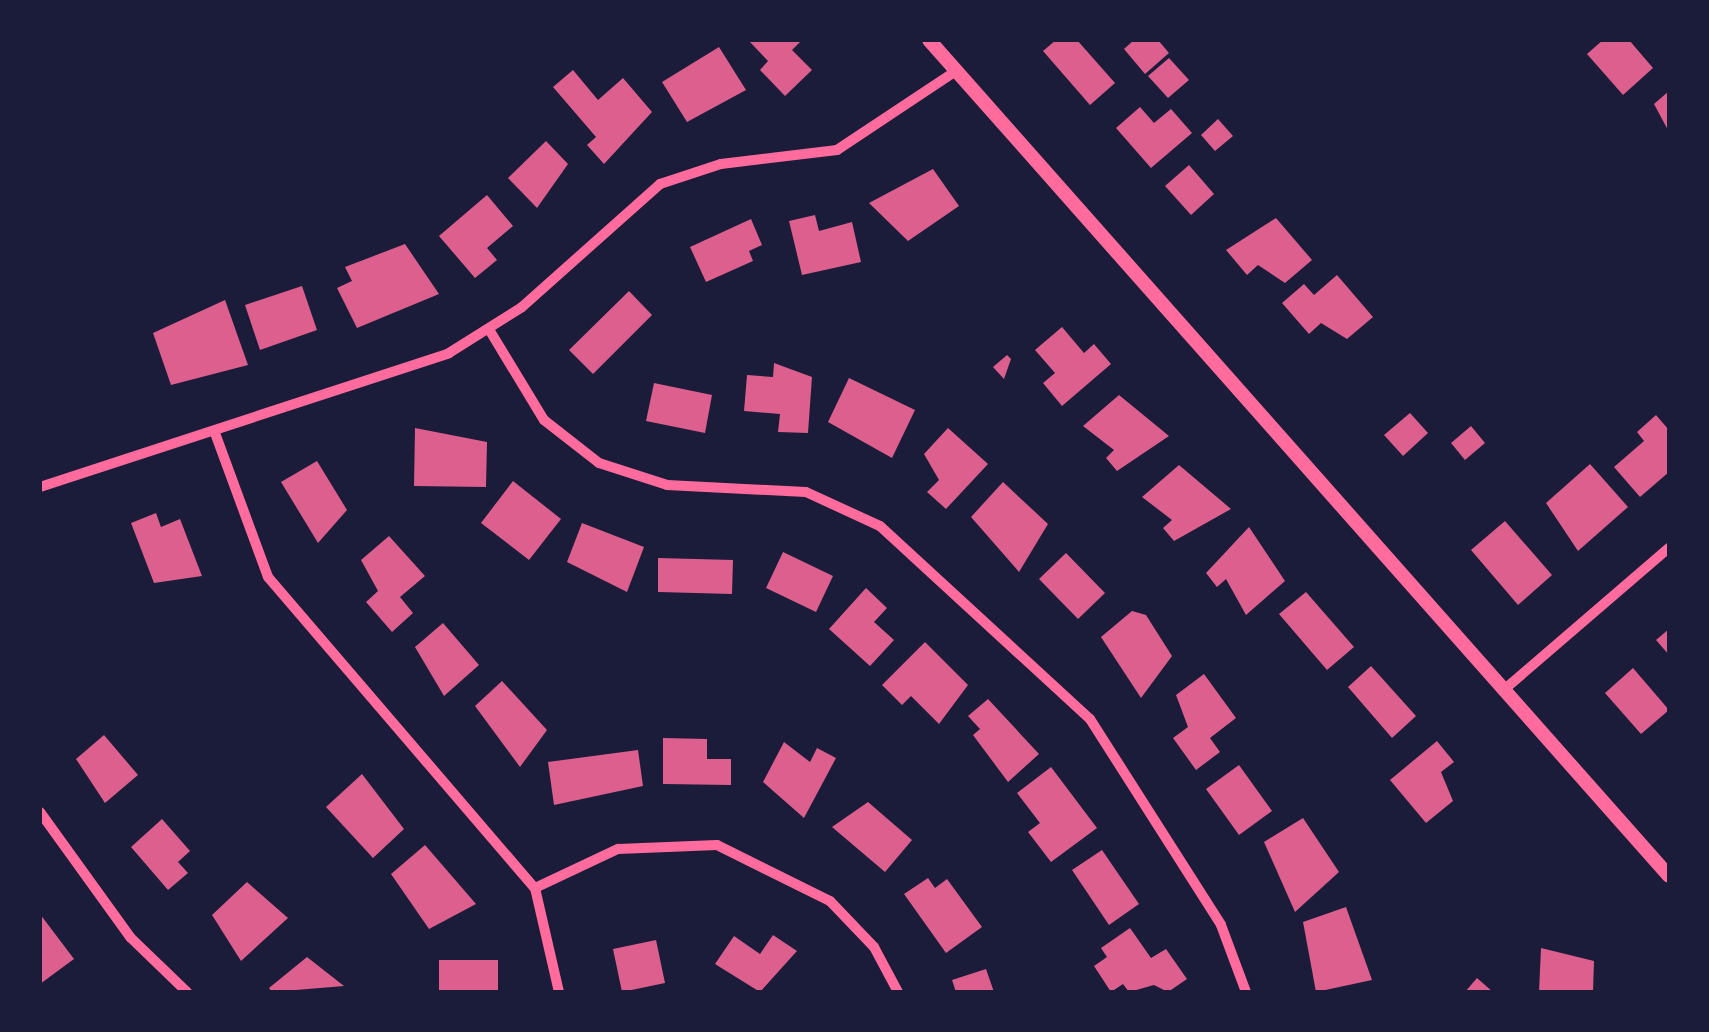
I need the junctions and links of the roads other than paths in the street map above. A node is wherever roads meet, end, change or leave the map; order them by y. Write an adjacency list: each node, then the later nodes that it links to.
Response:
1 (929, 40): 2 (street)
2 (956, 71): 3 (street); 7 (street)
3 (490, 331): 4 (street); 14 (street)
4 (215, 433): 5 (street); 10 (street)
5 (40, 487)
6 (1669, 548): 7 (street)
7 (1506, 688): 9 (street)
8 (40, 812): 11 (street)
9 (1669, 876)
10 (536, 888): 12 (street); 13 (street)
11 (187, 992)
12 (560, 992)
13 (898, 992)
14 (1246, 992)

